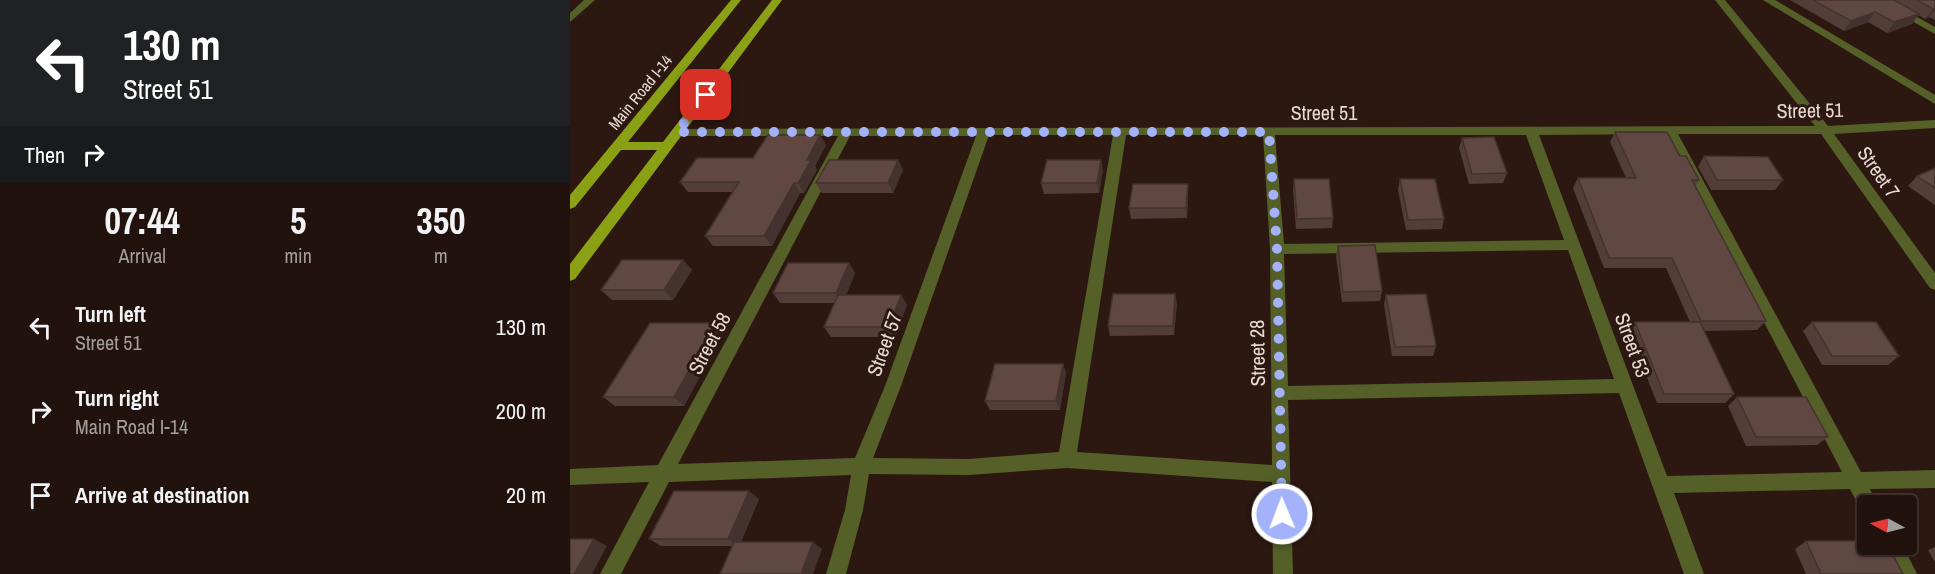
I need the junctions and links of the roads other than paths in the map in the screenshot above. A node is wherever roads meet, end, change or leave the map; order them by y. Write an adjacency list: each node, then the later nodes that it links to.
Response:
1 (590, 0): 7 (street)
2 (736, 0): 21 (main road, Main Road I-14)
3 (777, 0): 15 (main road)
4 (1720, 0): 13 (street, Street 7)
5 (1768, 0): 9 (street)
6 (1879, 0): 8 (street)
7 (570, 19)
8 (1935, 31)
9 (1935, 100)
10 (1935, 124): 11 (street, Street 51)
11 (1916, 126): 13 (street, Street 51); 20 (street)
12 (1668, 129): 13 (street, Street 51); 14 (street, Street 51); 38 (street)
13 (1825, 130): 27 (street, Street 7)
14 (1531, 131): 19 (street, Street 51); 24 (street, Street 53)
15 (677, 132): 16 (street, Street 51); 22 (main road)
16 (846, 132): 17 (street, Street 51); 35 (street, Street 58)
17 (984, 132): 18 (street, Street 51); 33 (street, Street 57)
18 (1120, 132): 19 (street, Street 51); 32 (street)
19 (1269, 132): 25 (street, Street 28)
20 (1935, 137)
21 (617, 146): 22 (main road); 23 (main road, Main Road I-14)
22 (667, 146): 28 (main road)
23 (570, 204)
24 (1574, 245): 25 (street); 30 (street, Street 53)
25 (1277, 249): 31 (street, Street 28)
26 (1935, 256): 27 (street)
27 (1920, 263): 29 (street, Street 7)
28 (570, 275)
29 (1935, 284)
30 (1626, 386): 31 (street); 39 (street, Street 53)
31 (1279, 393): 34 (street, Street 28)
32 (1067, 459): 33 (street); 34 (street)
33 (861, 466): 35 (street); 43 (street, Street 57)
34 (1281, 474): 44 (street, Street 28)
35 (663, 475): 36 (street); 42 (street, Street 58)
36 (570, 477)
37 (1935, 479): 38 (street)
38 (1856, 482): 39 (street); 40 (street)
39 (1661, 485): 45 (street, Street 53)
40 (1863, 495)
41 (1897, 555): 46 (street)
42 (610, 574)
43 (836, 574)
44 (1283, 574)
45 (1694, 574)
46 (1907, 574)

